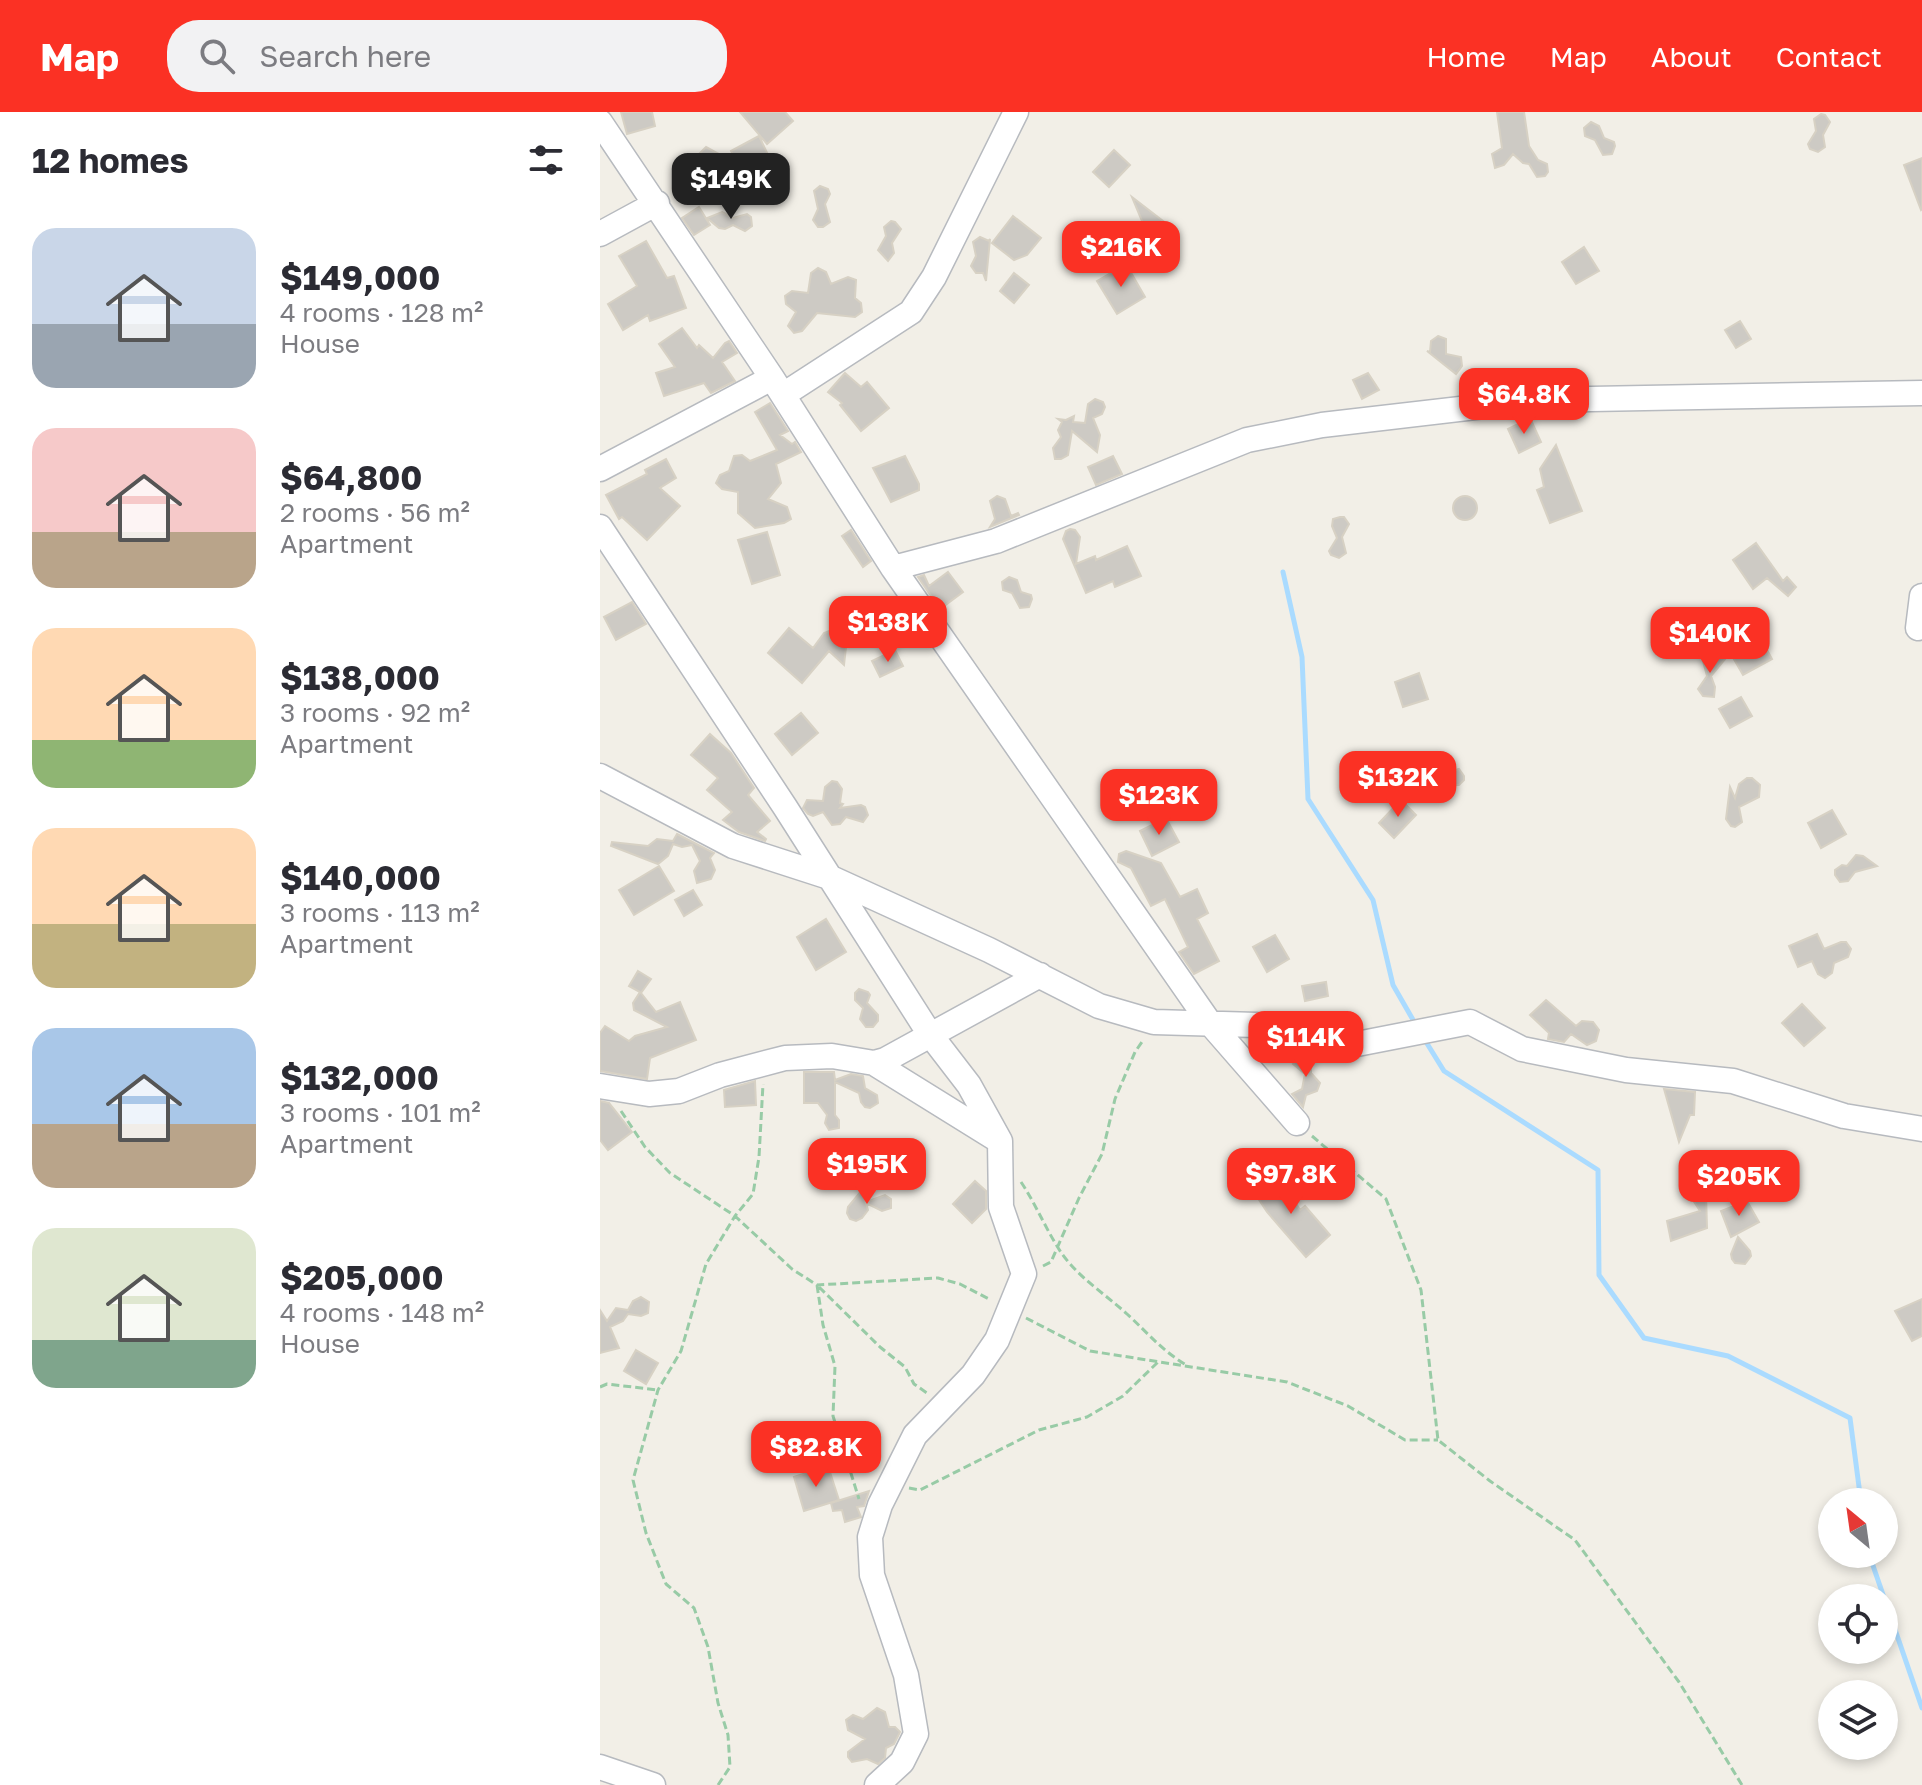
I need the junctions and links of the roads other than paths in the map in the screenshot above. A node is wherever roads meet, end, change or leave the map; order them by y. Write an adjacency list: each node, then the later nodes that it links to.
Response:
1 (1016, 112): 5 (street)
2 (600, 122): 3 (street)
3 (657, 203): 4 (street); 5 (street)
4 (600, 234)
5 (778, 386): 7 (street); 9 (street)
6 (1922, 393): 9 (street)
7 (600, 469)
8 (600, 527): 13 (street)
9 (893, 568): 15 (street)
10 (1922, 596): 11 (street)
11 (1918, 628)
12 (600, 776): 13 (street)
13 (829, 877): 14 (street); 16 (street)
14 (1040, 975): 15 (street); 16 (street)
15 (1209, 1022): 19 (street); 20 (street)
16 (929, 1033): 17 (street); 21 (street)
17 (874, 1063): 18 (street); 21 (street)
18 (600, 1086)
19 (1297, 1123)
20 (1922, 1129)
21 (1000, 1141): 24 (street)
22 (600, 1767): 23 (street)
23 (653, 1785)
24 (877, 1785)

